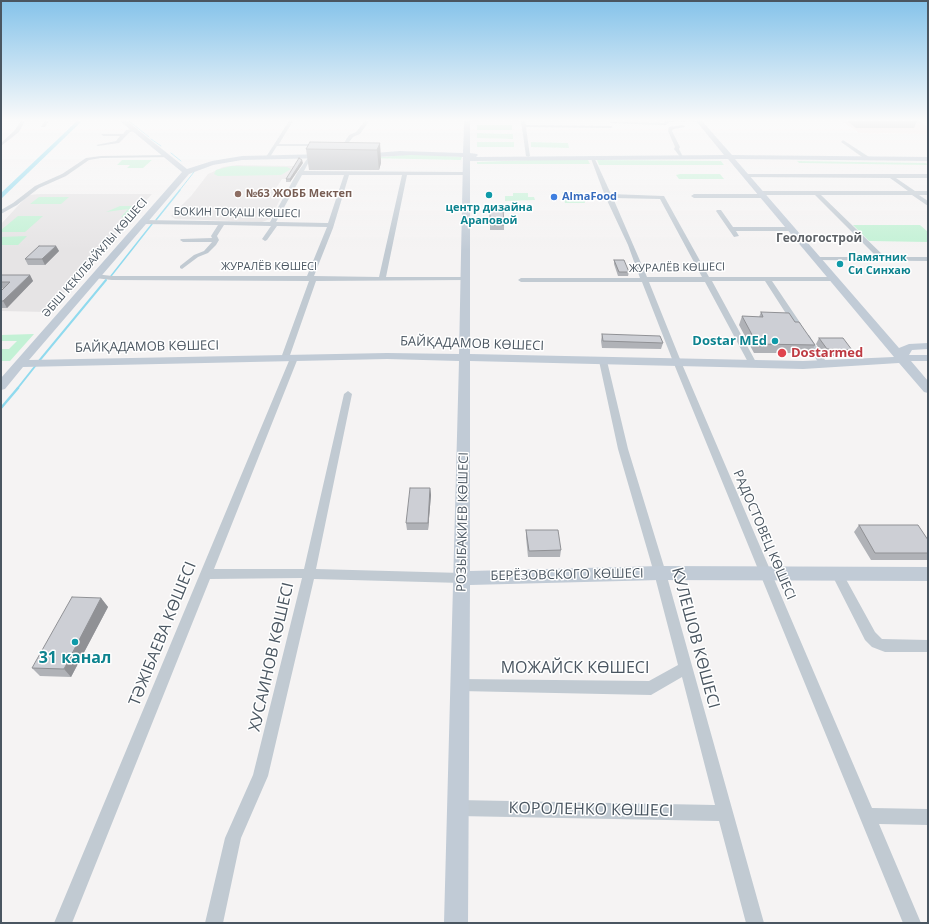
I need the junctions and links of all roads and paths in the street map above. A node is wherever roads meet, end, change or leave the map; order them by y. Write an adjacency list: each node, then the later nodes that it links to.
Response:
1 (80, 164): 24 (street)
2 (177, 164): 8 (street)
3 (209, 164): 8 (street)
4 (305, 164): 9 (street)
5 (466, 164): 12 (street, РОЗЫБАКИЕВ КӨШЕСІ)
6 (595, 164): 20 (street, РАДОСТОВЕЦ КӨШЕСІ)
7 (735, 164): 13 (street)
8 (186, 172): 25 (street, ӘБІШ КЕКІЛБАЙҰЛЫ КӨШЕСІ)
9 (300, 173): 10 (street); 27 (street)
10 (347, 173): 11 (street); 28 (street, ТӘЖІБАЕВА КӨШЕСІ)
11 (405, 173): 12 (street); 41 (street)
12 (466, 174): 42 (street, РОЗЫБАКИЕВ КӨШЕСІ)
13 (745, 176): 14 (street); 19 (street)
14 (892, 176): 15 (street); 17 (street)
15 (928, 176)
16 (816, 193): 17 (street); 19 (street); 36 (street)
17 (914, 193): 18 (street); 22 (street)
18 (928, 193)
19 (761, 194): 21 (street); 30 (street)
20 (607, 196): 43 (street); 47 (street, РАДОСТОВЕЦ КӨШЕСІ)
21 (694, 196)
22 (928, 204)
23 (719, 211): 29 (street)
24 (1, 212)
25 (142, 222): 26 (street, БОКИН ТОҚАШ КӨШЕСІ); 39 (street, ӘБІШ КЕКІЛБАЙҰЛЫ КӨШЕСІ)
26 (222, 223): 27 (street, БОКИН ТОҚАШ КӨШЕСІ); 34 (street)
27 (273, 224): 28 (street, БОКИН ТОҚАШ КӨШЕСІ); 32 (street)
28 (331, 225): 40 (street, ТӘЖІБАЕВА КӨШЕСІ)
29 (732, 229): 30 (street); 31 (street)
30 (791, 229): 35 (street)
31 (736, 236)
32 (265, 239)
33 (183, 240): 34 (street)
34 (216, 240): 38 (street)
35 (816, 259): 36 (street); 45 (street)
36 (883, 259): 37 (street)
37 (928, 259)
38 (182, 268)
39 (95, 276): 40 (street, ЖУРАЛЁВ КӨШЕСІ); 56 (street, ӘБІШ КЕКІЛБАЙҰЛЫ КӨШЕСІ)
40 (311, 278): 41 (street, ЖУРАЛЁВ КӨШЕСІ); 49 (street, ТӘЖІБАЕВА КӨШЕСІ)
41 (382, 278): 42 (street, ЖУРАЛЁВ КӨШЕСІ)
42 (465, 279): 50 (street, РОЗЫБАКИЕВ КӨШЕСІ)
43 (706, 279): 44 (street, ЖУРАЛЁВ КӨШЕСІ); 47 (street, ЖУРАЛЁВ КӨШЕСІ); 57 (street)
44 (767, 279): 45 (street, ЖУРАЛЁВ КӨШЕСІ); 53 (street)
45 (834, 279): 51 (street)
46 (521, 280): 47 (street, ЖУРАЛЁВ КӨШЕСІ)
47 (644, 280): 55 (street, РАДОСТОВЕЦ КӨШЕСІ)
48 (928, 346): 51 (street)
49 (289, 358): 50 (street, БАЙҚАДАМОВ КӨШЕСІ); 56 (street, БАЙҚАДАМОВ КӨШЕСІ); 62 (street, ТӘЖІБАЕВА КӨШЕСІ)
50 (464, 358): 54 (street, БАЙҚАДАМОВ КӨШЕСІ); 67 (street, РОЗЫБАКИЕВ КӨШЕСІ)
51 (902, 358): 52 (street, БАЙҚАДАМОВ КӨШЕСІ); 57 (street, БАЙҚАДАМОВ КӨШЕСІ); 59 (street)
52 (928, 358)
53 (821, 360)
54 (603, 361): 55 (street, БАЙҚАДАМОВ КӨШЕСІ); 61 (street, КУЛЕШОВ КӨШЕСІ)
55 (677, 363): 57 (street, БАЙҚАДАМОВ КӨШЕСІ); 64 (street, РАДОСТОВЕЦ КӨШЕСІ)
56 (20, 364): 58 (street, ӘБІШ КЕКІЛБАЙҰЛЫ КӨШЕСІ)
57 (753, 364)
58 (1, 386)
59 (928, 389)
60 (348, 394): 63 (street, ХУСАИНОВ КӨШЕСІ)
61 (660, 573): 64 (street, БЕРЁЗОВСКОГО КӨШЕСІ); 67 (street, БЕРЁЗОВСКОГО КӨШЕСІ); 69 (street, КУЛЕШОВ КӨШЕСІ)
62 (206, 574): 63 (street, БЕРЁЗОВСКОГО КӨШЕСІ); 75 (street, ТӘЖІБАЕВА КӨШЕСІ)
63 (309, 574): 67 (street, БЕРЁЗОВСКОГО КӨШЕСІ); 76 (street, ХУСАИНОВ КӨШЕСІ)
64 (766, 574): 66 (street, БЕРЁЗОВСКОГО КӨШЕСІ); 73 (street, РАДОСТОВЕЦ КӨШЕСІ)
65 (928, 574): 66 (street, БЕРЁЗОВСКОГО КӨШЕСІ)
66 (838, 575): 68 (street)
67 (462, 578): 70 (street, РОЗЫБАКИЕВ КӨШЕСІ)
68 (928, 646)
69 (685, 668): 70 (street, МОЖАЙСК КӨШЕСІ); 72 (street, КУЛЕШОВ КӨШЕСІ)
70 (460, 685): 71 (street, РОЗЫБАКИЕВ КӨШЕСІ)
71 (458, 808): 72 (street, КОРОЛЕНКО КӨШЕСІ); 77 (street, РОЗЫБАКИЕВ КӨШЕСІ)
72 (725, 813): 78 (street, КУЛЕШОВ КӨШЕСІ)
73 (867, 816): 74 (street); 79 (street, РАДОСТОВЕЦ КӨШЕСІ)
74 (928, 817)
75 (64, 923)
76 (214, 923)
77 (456, 923)
78 (755, 923)
79 (912, 923)

